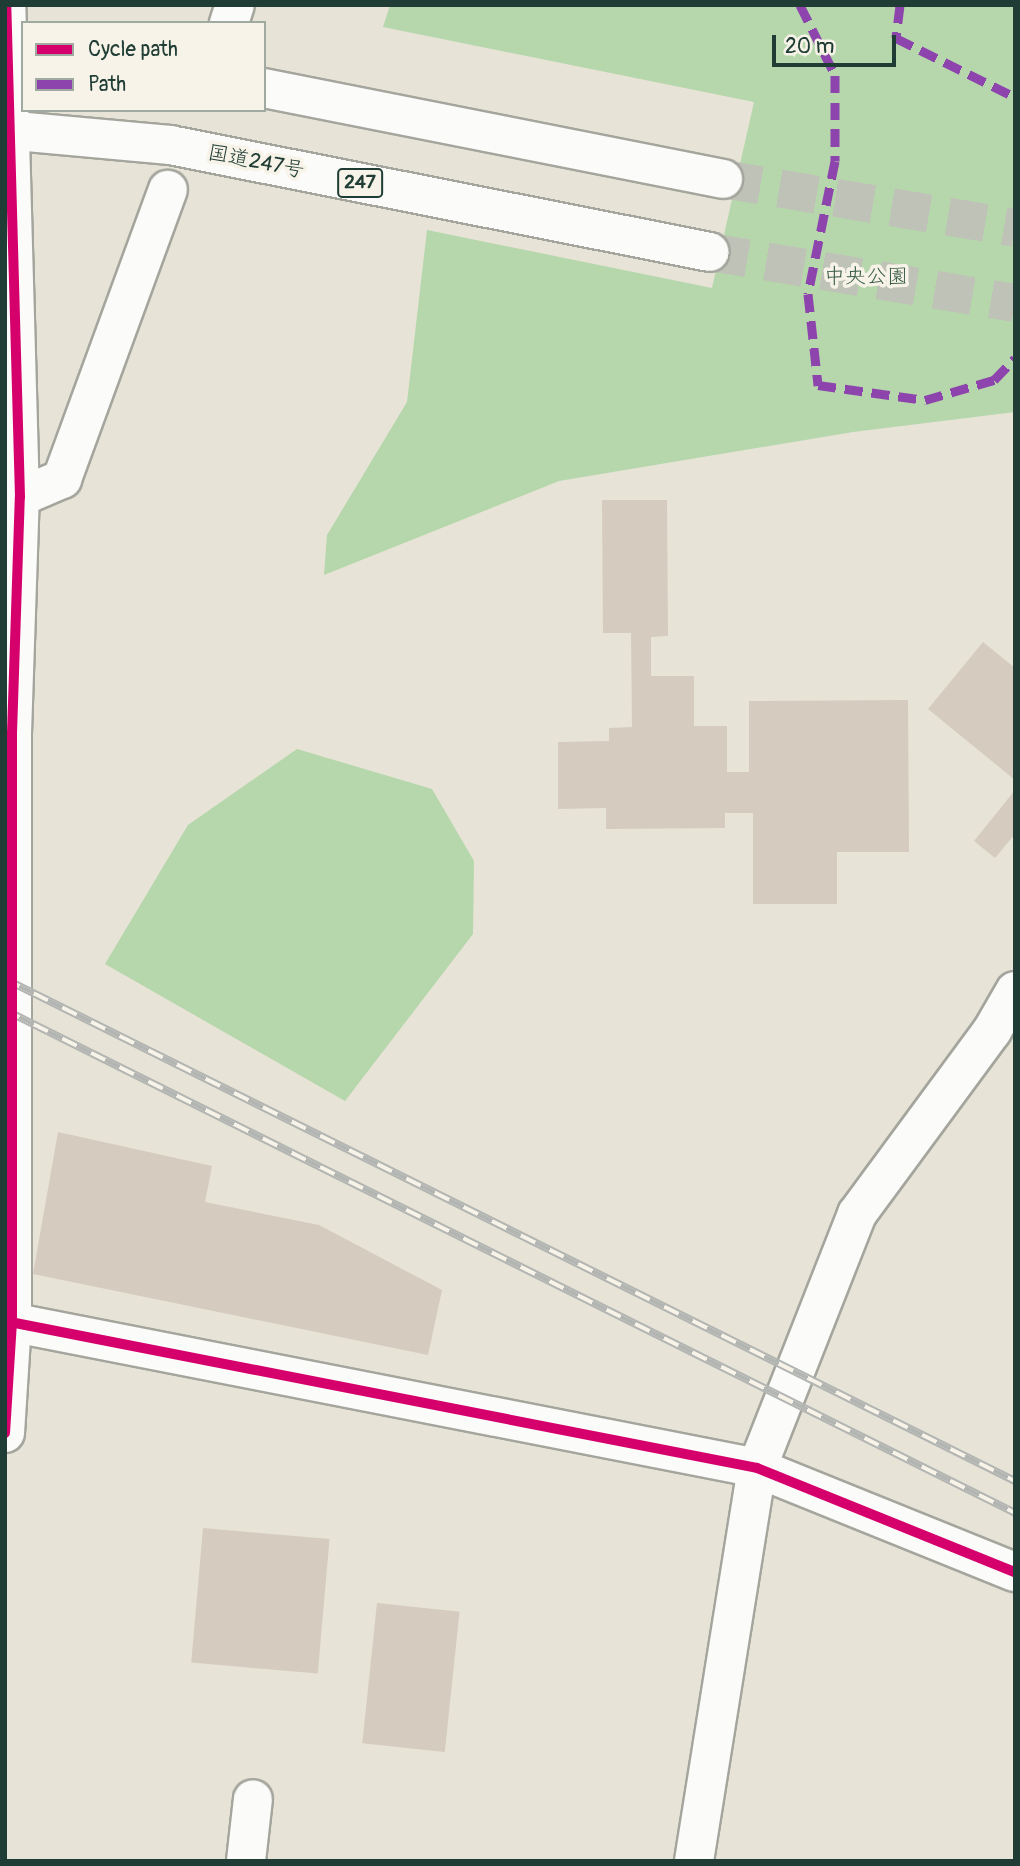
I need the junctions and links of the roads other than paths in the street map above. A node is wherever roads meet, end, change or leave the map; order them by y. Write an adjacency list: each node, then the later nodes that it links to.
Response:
1 (6, 5): 2 (main road)
2 (5, 51): 4 (main road)
3 (266, 88): 5 (main road)
4 (6, 130): 7 (main road, 国道247号 / 247); 8 (main road)
5 (723, 179)
6 (168, 190): 8 (main road)
7 (710, 252)
8 (20, 496): 11 (main road)
9 (1015, 991): 10 (main road)
10 (1003, 1035): 13 (main road)
11 (9, 1321): 12 (main road); 13 (main road)
12 (5, 1433)
13 (757, 1468): 14 (main road); 17 (main road)
14 (1015, 1572)
15 (253, 1798): 16 (main road)
16 (246, 1861)
17 (694, 1861)

